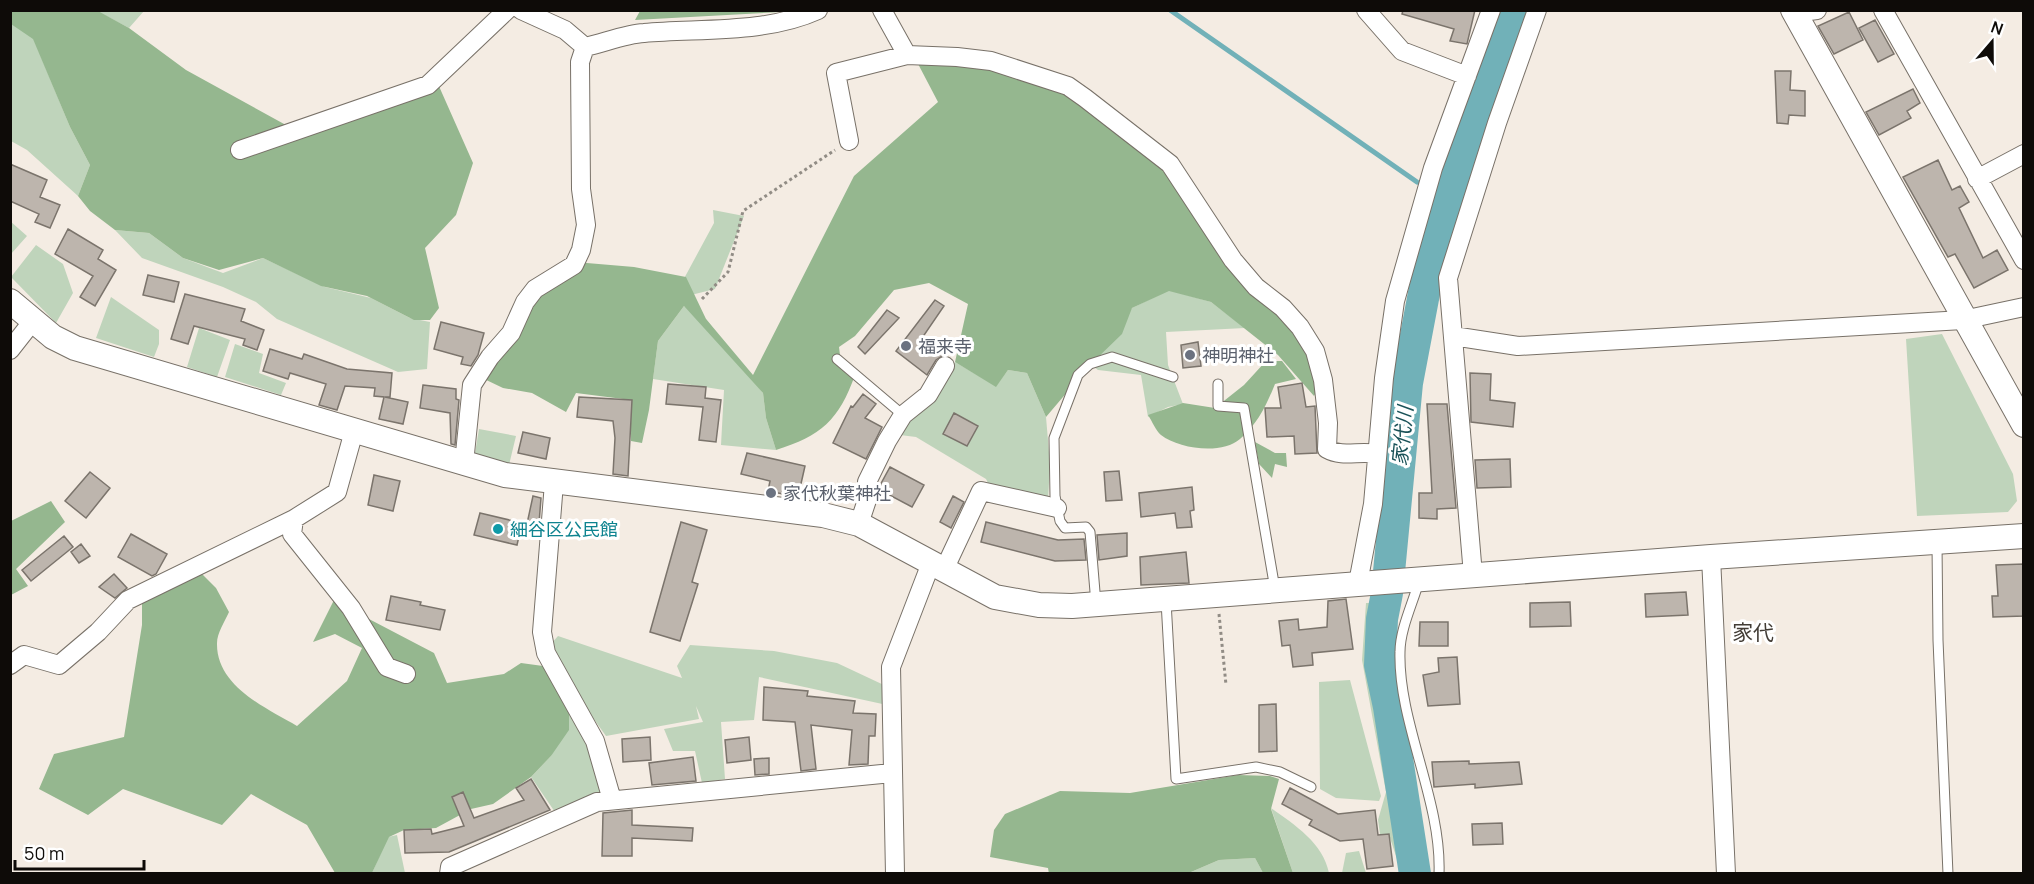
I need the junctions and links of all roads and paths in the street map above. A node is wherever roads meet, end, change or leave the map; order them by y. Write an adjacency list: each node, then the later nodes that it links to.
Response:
1 (507, 10): 14 (street)
2 (521, 10): 10 (street)
3 (818, 10): 10 (street)
4 (882, 10): 11 (street)
5 (1366, 10): 12 (street)
6 (1491, 10): 12 (street)
7 (1537, 10): 23 (street)
8 (1883, 10): 16 (street)
9 (1802, 11): 21 (street)
10 (585, 47): 33 (street)
11 (907, 55): 13 (street); 32 (street)
12 (1467, 76): 32 (street)
13 (849, 141): 18 (path)
14 (240, 150)
15 (2024, 154): 16 (street)
16 (1977, 179): 17 (street)
17 (2024, 260)
18 (702, 299)
19 (10, 301): 22 (street)
20 (2024, 308): 21 (street)
21 (1963, 320): 23 (street); 30 (street)
22 (32, 322): 24 (street); 31 (street)
23 (1453, 336): 42 (street)
24 (10, 350)
25 (837, 359): 29 (lane)
26 (945, 366): 29 (street)
27 (1173, 377): 35 (lane)
28 (1218, 384): 45 (lane)
29 (903, 415): 37 (street)
30 (2024, 425)
31 (354, 431): 33 (street); 36 (street)
32 (1377, 454): 44 (street)
33 (464, 463): 34 (street)
34 (554, 483): 37 (street); 54 (street)
35 (1057, 508): 41 (street); 48 (lane)
36 (294, 519): 49 (street); 50 (street)
37 (859, 524): 41 (street)
38 (2024, 536): 39 (street)
39 (1937, 542): 40 (street); 59 (lane)
40 (1711, 556): 42 (street); 58 (street)
41 (937, 567): 48 (street); 52 (street)
42 (1473, 575): 43 (street)
43 (1414, 579): 44 (street); 57 (lane)
44 (1362, 583): 45 (street)
45 (1275, 589): 46 (street)
46 (1217, 594): 47 (street); 51 (path)
47 (1166, 598): 48 (street); 53 (lane)
48 (1096, 604)
49 (10, 665)
50 (406, 674)
51 (1226, 685)
52 (892, 774): 54 (street); 56 (street)
53 (1311, 787)
54 (612, 800): 55 (street)
55 (449, 873)
56 (895, 873)
57 (1439, 873)
58 (1726, 873)
59 (1948, 873)

